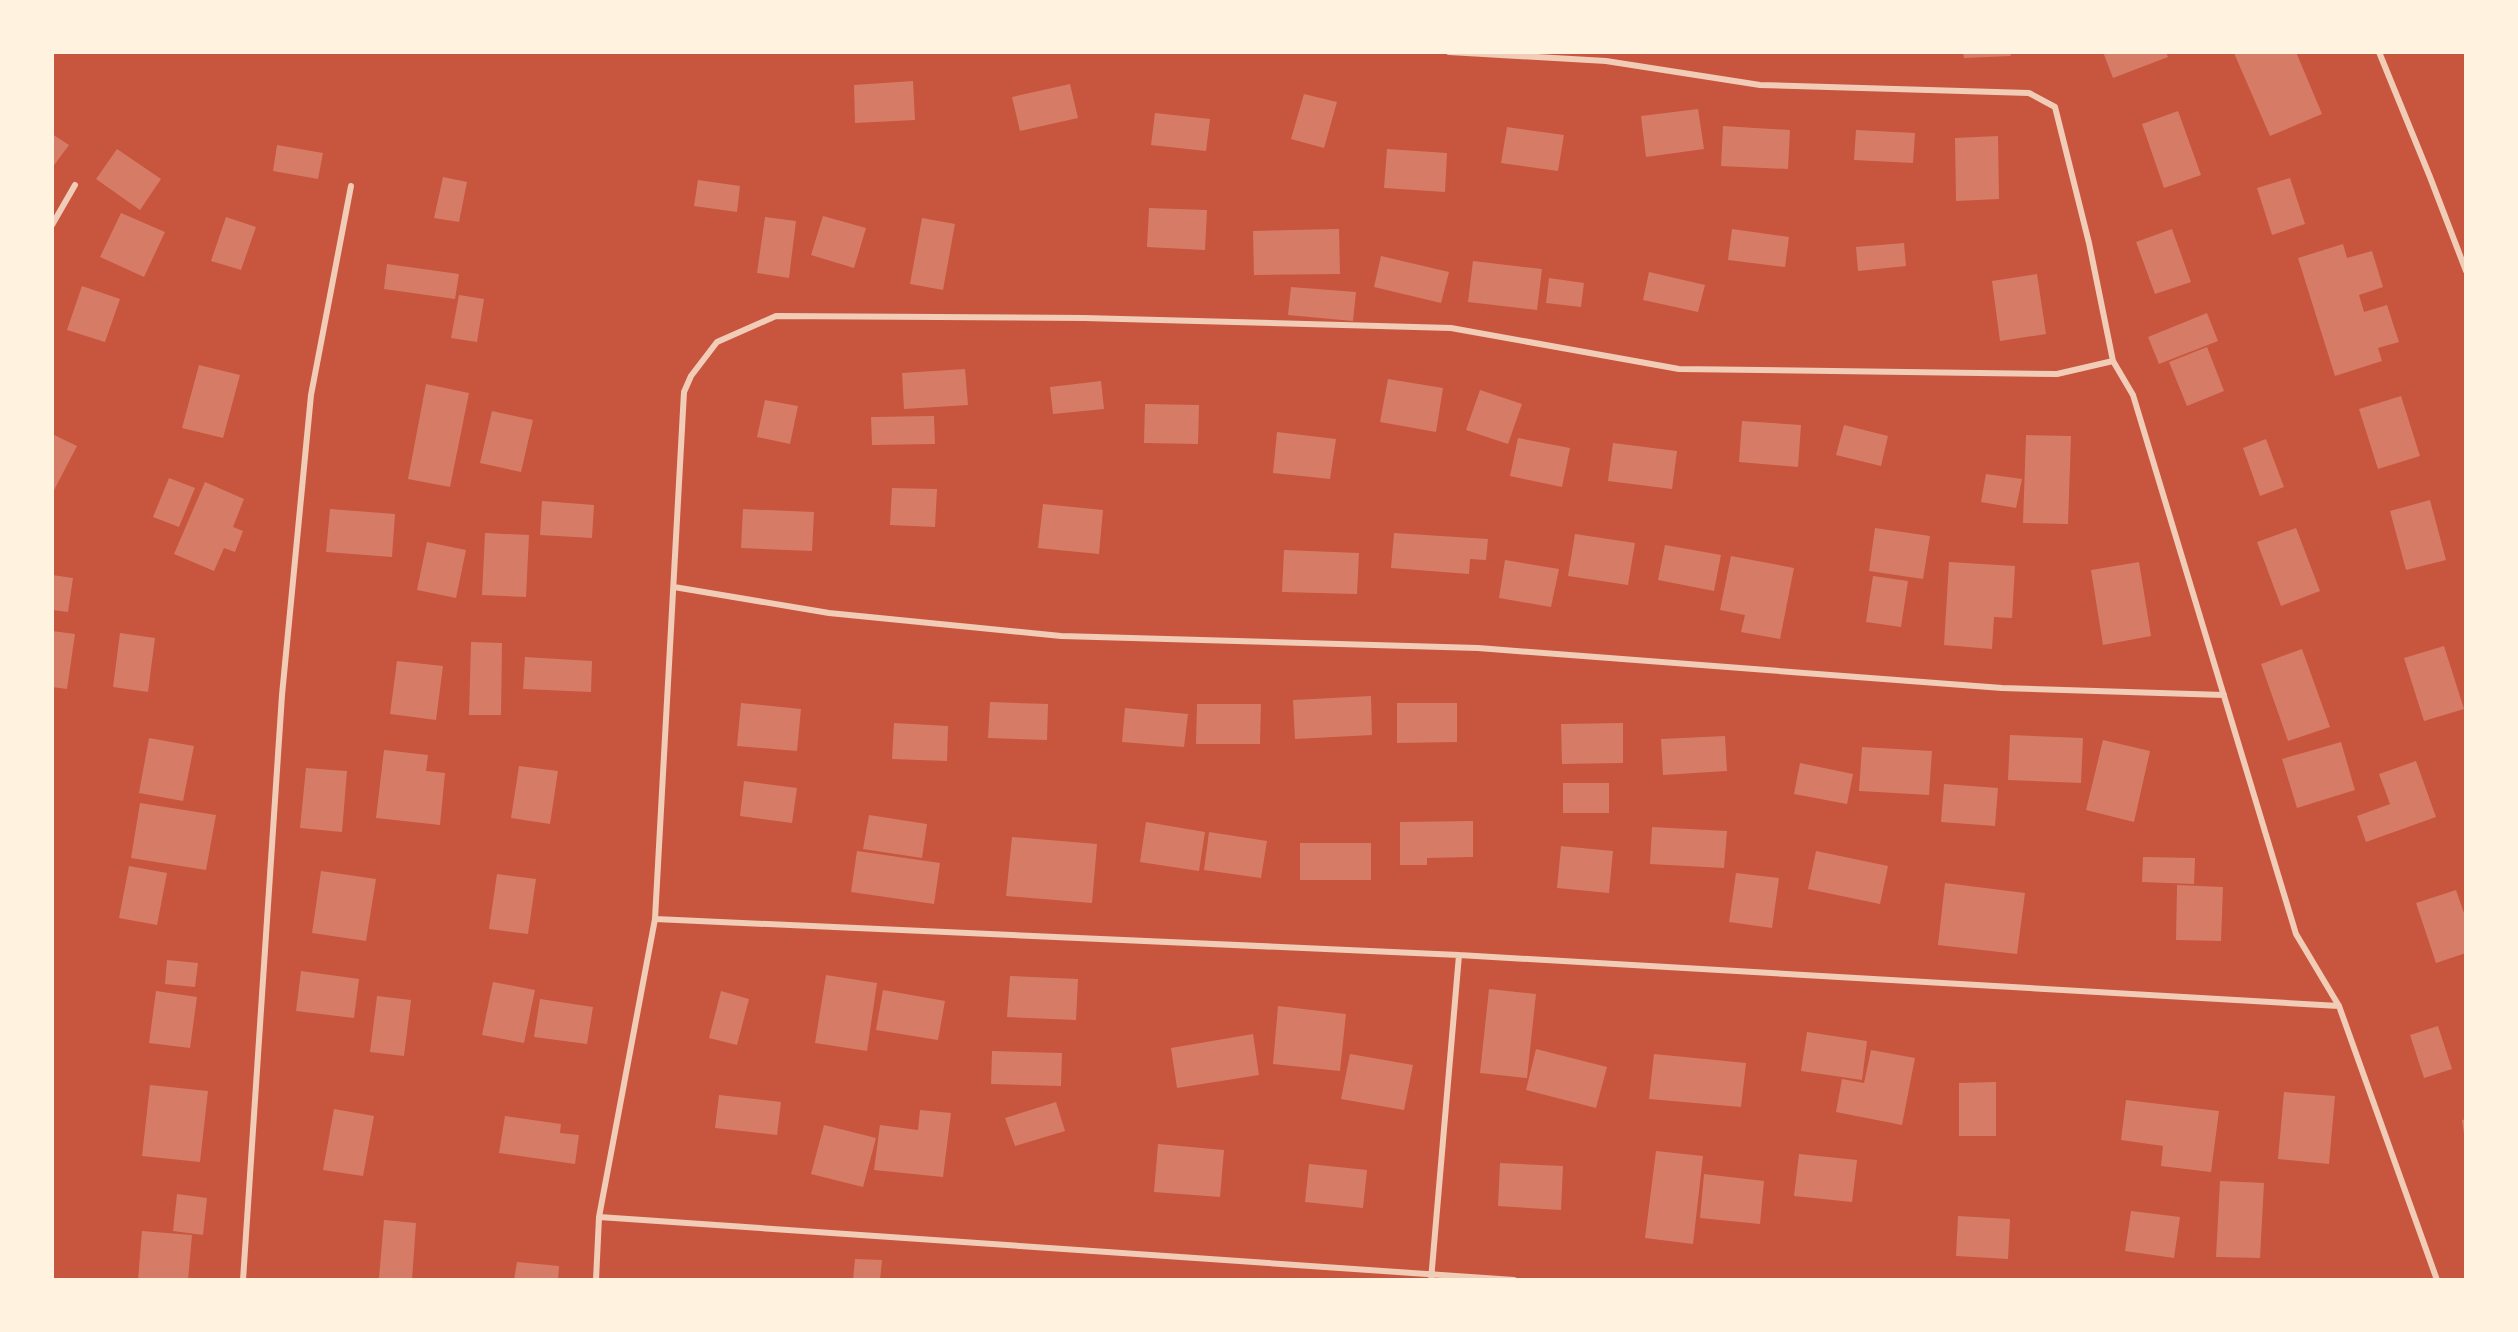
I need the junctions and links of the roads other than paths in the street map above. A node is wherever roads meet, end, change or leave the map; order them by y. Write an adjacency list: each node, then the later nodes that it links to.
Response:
1 (1449, 52): 7 (street)
2 (2379, 52): 6 (street)
3 (75, 184): 5 (street)
4 (351, 186): 15 (street)
5 (52, 225)
6 (2466, 271)
7 (2113, 361): 8 (street); 9 (street)
8 (674, 587): 9 (street); 10 (street)
9 (2224, 695): 12 (street)
10 (655, 919): 11 (street); 13 (street)
11 (1459, 955): 12 (street); 14 (street)
12 (2339, 1006): 18 (street)
13 (599, 1217): 14 (street); 16 (street)
14 (1431, 1276): 17 (street)
15 (243, 1280)
16 (596, 1280)
17 (1514, 1280)
18 (2438, 1280)

